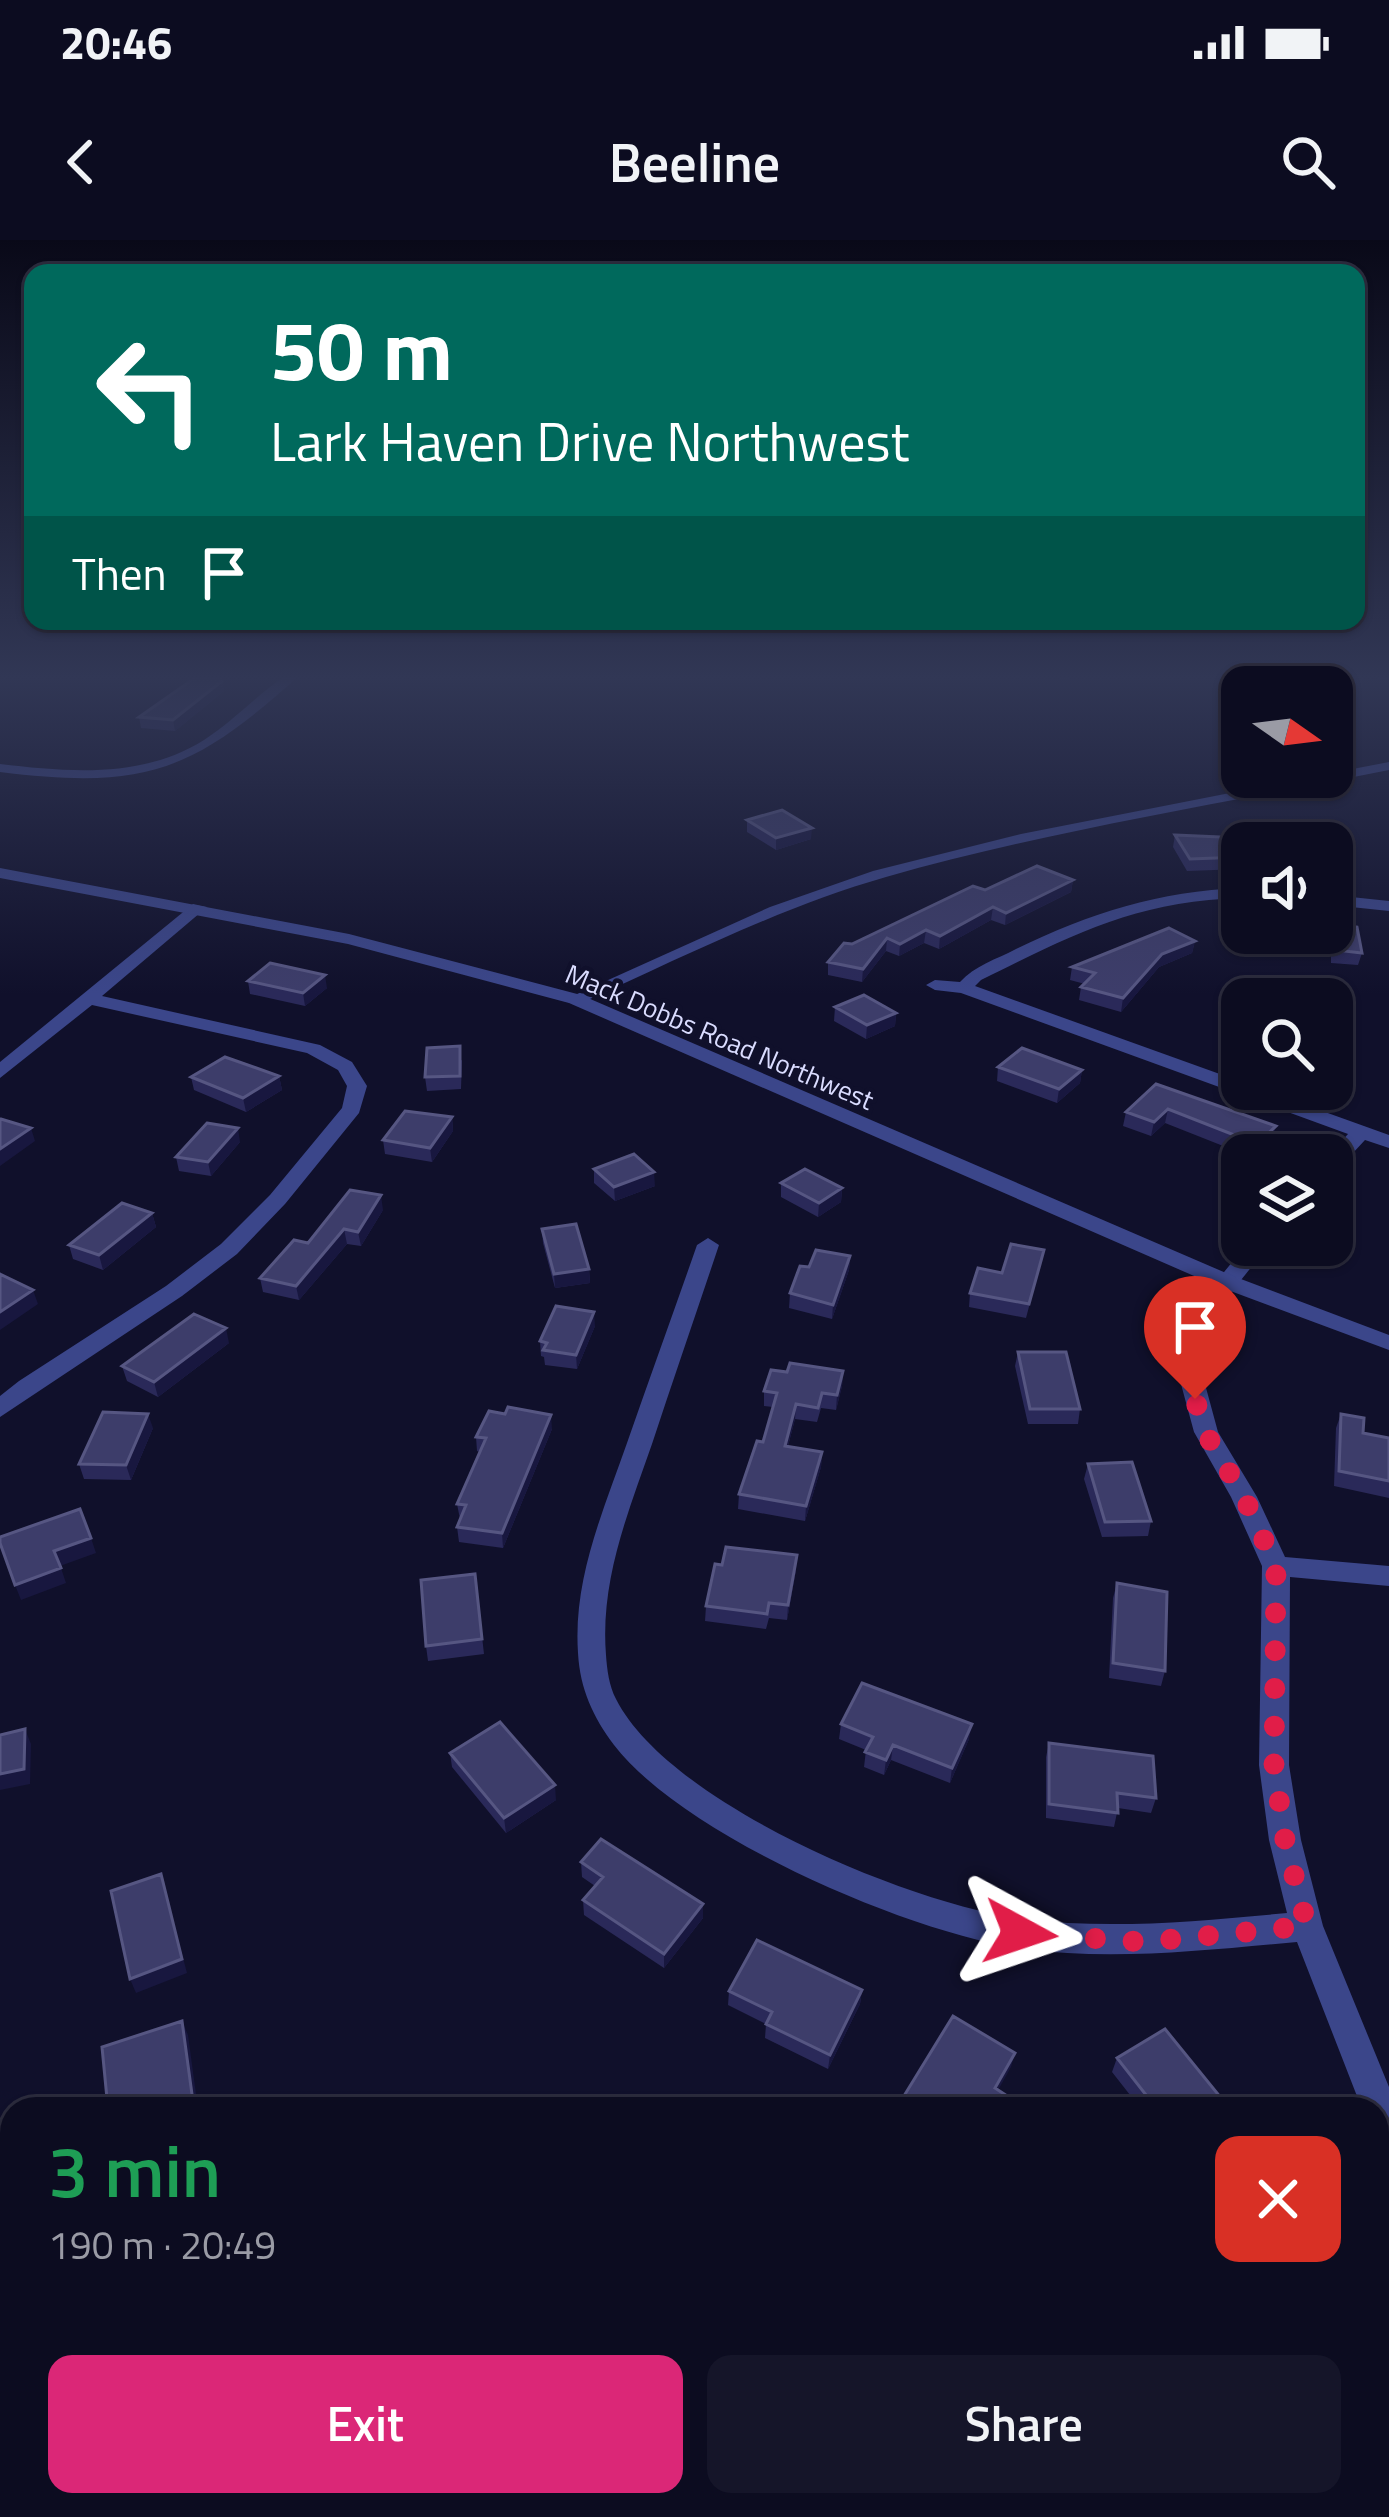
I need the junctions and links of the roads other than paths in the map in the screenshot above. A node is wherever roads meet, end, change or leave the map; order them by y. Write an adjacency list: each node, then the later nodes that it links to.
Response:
1 (144, 781): 3 (street)
2 (1312, 781): 12 (street)
3 (151, 790)
4 (0, 873): 8 (street, Mack Dobbs Road Northwest)
5 (1221, 894): 10 (street)
6 (1353, 902): 7 (street)
7 (1389, 906)
8 (199, 907): 11 (street); 12 (street, Mack Dobbs Road Northwest)
9 (935, 985): 10 (street)
10 (964, 988): 14 (street)
11 (87, 998): 13 (street); 21 (street)
12 (574, 999): 19 (street, Mack Dobbs Road Northwest)
13 (0, 1072)
14 (1360, 1132): 15 (street); 16 (street)
15 (1353, 1140)
16 (1389, 1142)
17 (708, 1245): 24 (street)
18 (1239, 1266): 19 (street)
19 (1225, 1281): 20 (street, Mack Dobbs Road Northwest); 22 (street)
20 (1389, 1343)
21 (0, 1409)
22 (1276, 1566): 23 (street); 24 (street)
23 (1389, 1576)
24 (1307, 1926): 25 (street)
25 (1375, 2097)

